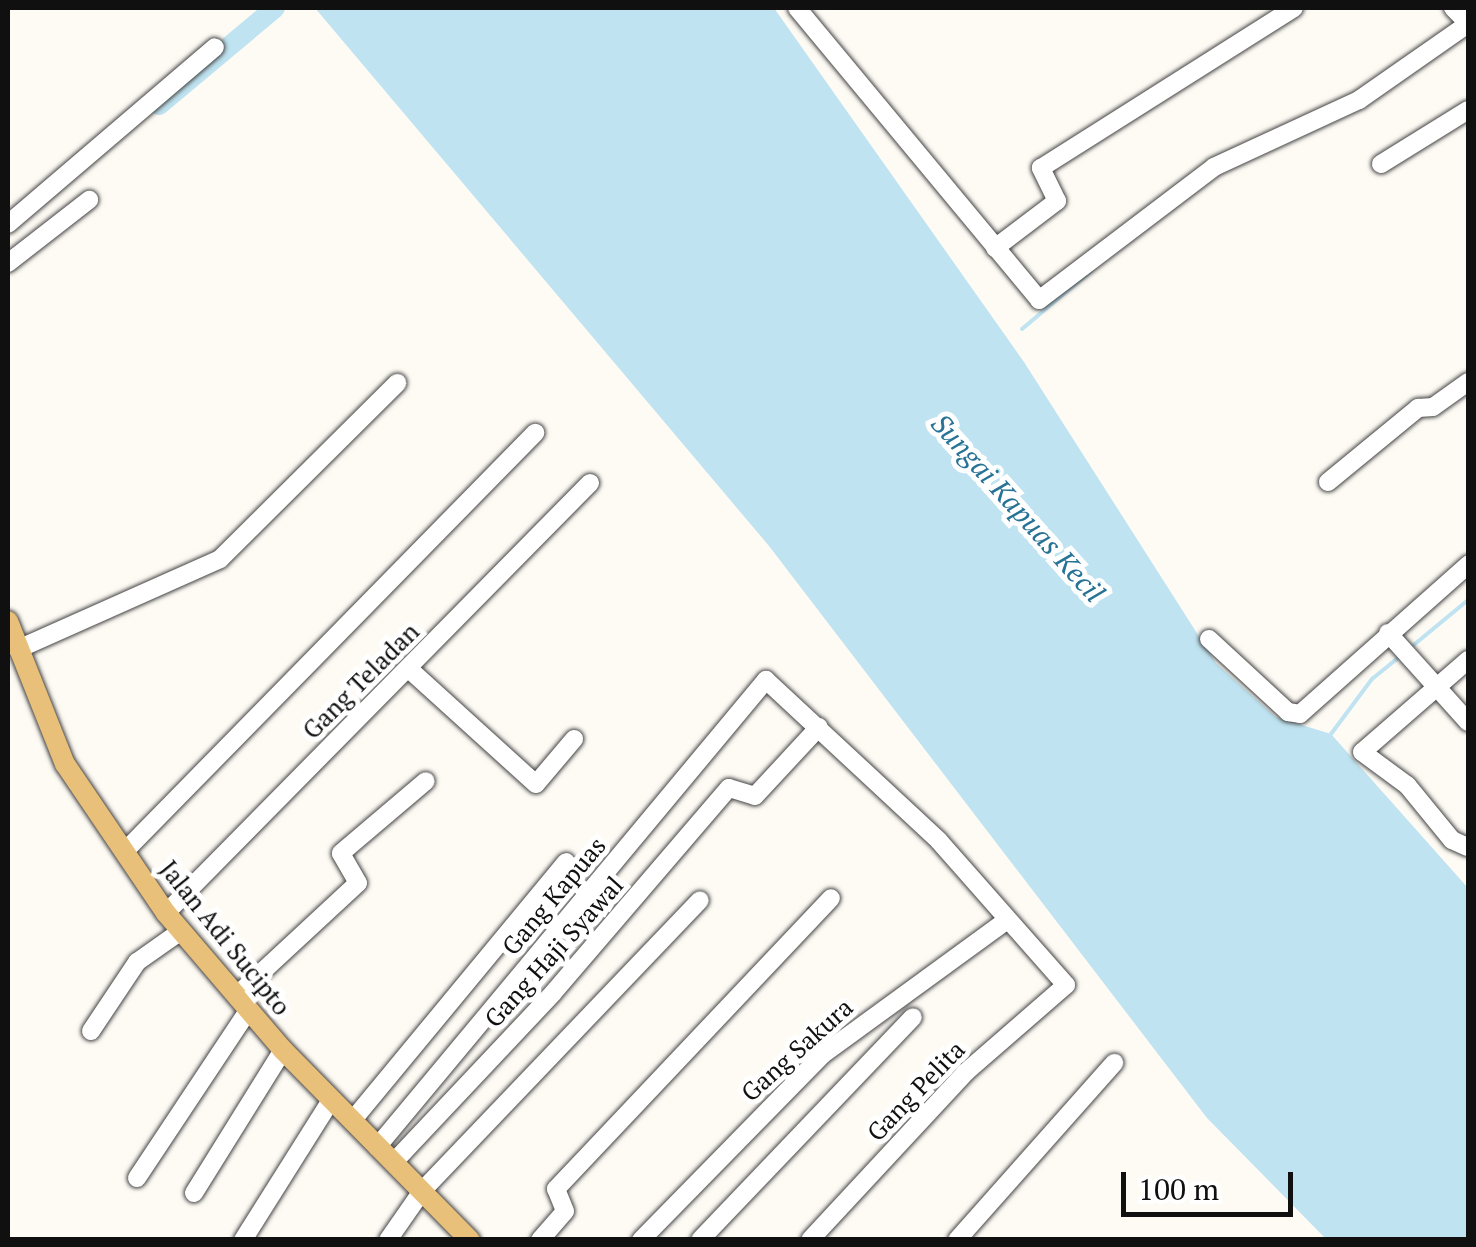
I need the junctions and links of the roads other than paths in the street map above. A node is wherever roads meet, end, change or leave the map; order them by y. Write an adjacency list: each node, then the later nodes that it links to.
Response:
1 (797, 8): 10 (street)
2 (1294, 8): 10 (street)
3 (1453, 8): 4 (street)
4 (1465, 33): 10 (street)
5 (215, 47): 9 (street)
6 (1468, 110): 7 (street)
7 (1381, 164)
8 (89, 200): 11 (street)
9 (8, 224)
10 (996, 248)
11 (8, 263)
12 (1468, 382): 15 (street)
13 (397, 384): 21 (street)
14 (535, 433): 30 (street)
15 (1328, 482)
16 (590, 483): 23 (street, Gang Teladan)
17 (1468, 565): 20 (street)
18 (8, 621): 21 (main road, Jalan Adi Sucipto)
19 (1208, 639): 20 (street)
20 (1394, 639): 24 (street)
21 (18, 650): 30 (main road, Jalan Adi Sucipto)
22 (1468, 660): 24 (street)
23 (410, 669): 27 (street); 34 (street, Gang Teladan)
24 (1438, 688): 25 (street); 29 (street)
25 (1468, 722)
26 (819, 727): 35 (street); 44 (street, Gang Kapuas); 45 (street, Gang Haji Syawal)
27 (574, 738)
28 (426, 781): 37 (street)
29 (1468, 847)
30 (125, 851): 34 (main road, Jalan Adi Sucipto)
31 (566, 862): 43 (street)
32 (831, 898): 52 (street)
33 (700, 900): 47 (street)
34 (166, 912): 36 (main road, Jalan Adi Sucipto)
35 (1006, 921): 53 (street, Gang Sakura); 55 (street, Gang Pelita)
36 (181, 930): 37 (main road, Jalan Adi Sucipto); 39 (street)
37 (242, 1004): 40 (main road, Jalan Adi Sucipto); 46 (street)
38 (913, 1017): 54 (street)
39 (90, 1032)
40 (283, 1050): 42 (main road, Jalan Adi Sucipto); 48 (street)
41 (1114, 1063): 56 (street)
42 (330, 1100): 43 (main road, Jalan Adi Sucipto); 50 (street)
43 (352, 1121): 44 (main road, Jalan Adi Sucipto)
44 (377, 1147): 45 (main road, Jalan Adi Sucipto)
45 (393, 1163): 47 (main road, Jalan Adi Sucipto)
46 (137, 1178)
47 (422, 1191): 49 (main road, Jalan Adi Sucipto); 51 (street)
48 (194, 1193)
49 (468, 1239)
50 (243, 1240)
51 (388, 1240)
52 (540, 1240)
53 (641, 1240)
54 (700, 1240)
55 (810, 1240)
56 (957, 1240)

